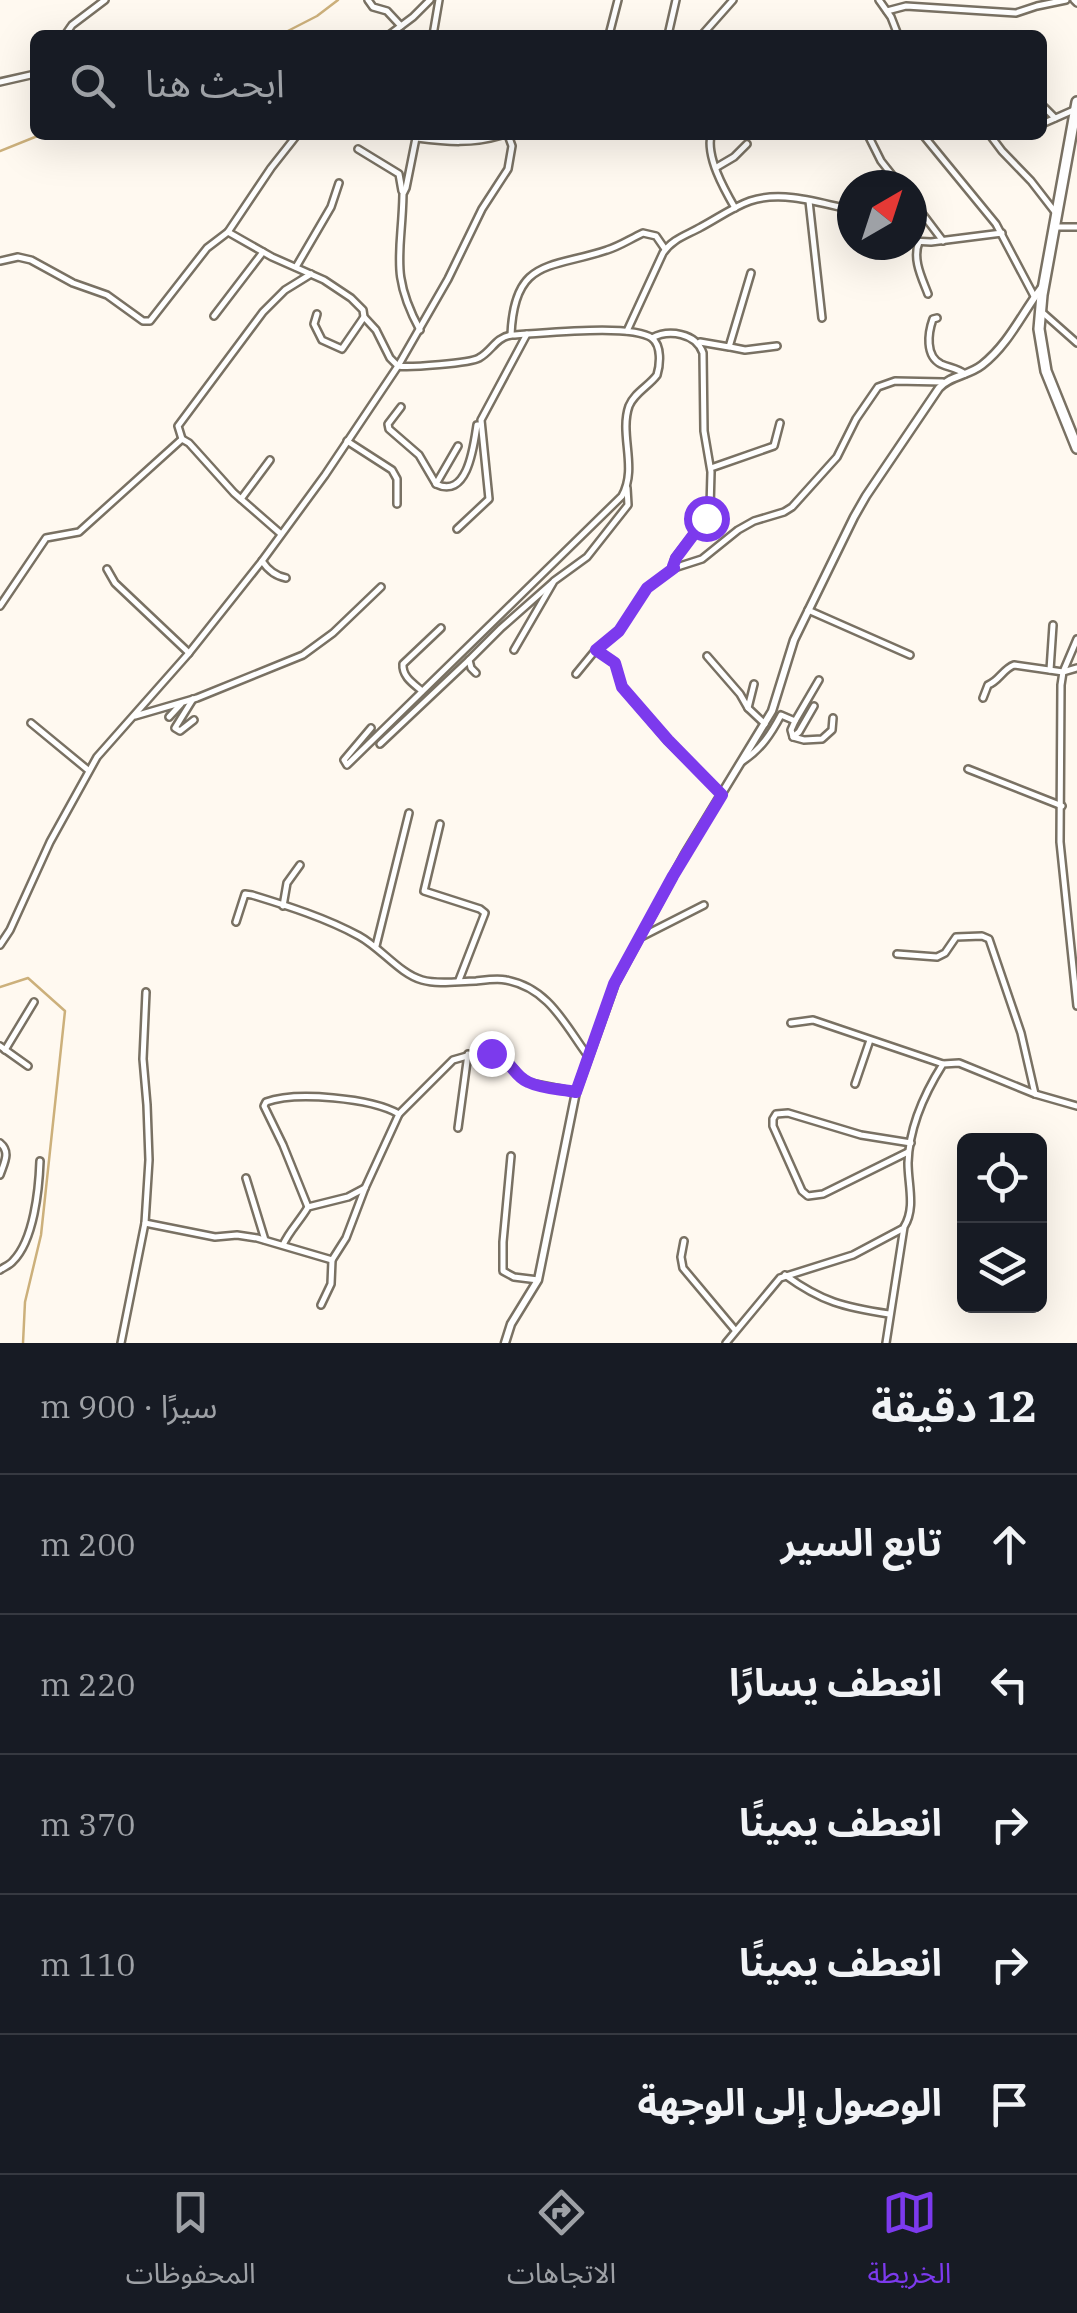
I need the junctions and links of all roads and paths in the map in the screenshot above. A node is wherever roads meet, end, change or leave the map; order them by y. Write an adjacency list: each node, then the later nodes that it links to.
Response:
1 (104, 0): 12 (street)
2 (368, 0): 11 (street)
3 (430, 0): 11 (street)
4 (439, 0): 14 (street)
5 (618, 0): 15 (street)
6 (676, 0): 16 (street)
7 (732, 0): 17 (street)
8 (879, 0): 10 (street)
9 (1066, 0): 10 (street)
10 (887, 11): 18 (street)
11 (401, 26): 13 (street)
12 (68, 30)
13 (395, 30)
14 (433, 30)
15 (610, 30)
16 (669, 30)
17 (706, 30)
18 (896, 30)
19 (30, 75): 20 (street)
20 (0, 82)
21 (1076, 105): 23 (street); 43 (highway)
22 (1047, 110): 23 (street)
23 (1055, 118): 24 (street)
24 (1047, 122)
25 (293, 140): 47 (street)
26 (415, 140): 39 (street)
27 (435, 140): 28 (street)
28 (483, 140)
29 (510, 140): 67 (street)
30 (711, 140): 36 (street)
31 (870, 140): 37 (street)
32 (927, 140): 48 (street)
33 (994, 140): 43 (street)
34 (747, 144): 36 (street)
35 (358, 149): 39 (street)
36 (717, 167): 42 (street)
37 (888, 170)
38 (339, 183): 55 (street)
39 (402, 194): 67 (street)
40 (809, 201): 41 (street); 42 (street); 65 (street)
41 (837, 207)
42 (734, 208): 51 (street)
43 (1057, 214): 45 (highway)
44 (927, 220): 49 (street)
45 (1055, 227): 46 (street); 58 (highway)
46 (1077, 227)
47 (228, 232): 52 (street); 54 (street)
48 (1002, 234): 49 (street); 60 (street)
49 (942, 241): 50 (street)
50 (927, 242)
51 (665, 249): 68 (street); 70 (street)
52 (262, 252): 55 (street); 63 (street)
53 (918, 260): 59 (street)
54 (0, 261)
55 (296, 267): 57 (street)
56 (751, 273): 75 (street)
57 (312, 274): 64 (street); 82 (street)
58 (1043, 286): 60 (street); 61 (highway)
59 (928, 294)
60 (1034, 297): 77 (street)
61 (1040, 310): 73 (street); 85 (highway)
62 (317, 314): 64 (street)
63 (214, 316)
64 (364, 317): 76 (street)
65 (822, 318)
66 (936, 318): 77 (street)
67 (420, 330): 76 (street)
68 (627, 331): 69 (street); 71 (street)
69 (527, 334): 70 (street); 81 (street)
70 (511, 335): 76 (street)
71 (652, 338): 72 (street); 89 (street)
72 (698, 341): 75 (street); 87 (street)
73 (1077, 342)
74 (777, 346): 75 (street)
75 (729, 347)
76 (398, 366): 83 (street)
77 (964, 374): 78 (street)
78 (943, 382): 96 (street); 101 (street)
79 (401, 408): 88 (street)
80 (780, 423): 87 (street)
81 (481, 424): 88 (street); 92 (street)
82 (182, 439): 90 (street); 100 (street)
83 (348, 440): 91 (street); 93 (street)
84 (458, 446): 88 (street)
85 (1077, 448)
86 (270, 460): 90 (street)
87 (711, 468): 96 (street)
88 (436, 484)
89 (627, 485): 98 (street); 118 (street)
90 (241, 499): 93 (street)
91 (397, 504)
92 (457, 529)
93 (281, 534): 94 (street)
94 (262, 561): 97 (street); 107 (street)
95 (107, 568): 107 (street)
96 (674, 568): 106 (street)
97 (286, 578)
98 (554, 581): 105 (street); 110 (street)
99 (381, 587): 120 (street)
100 (0, 606)
101 (808, 610): 108 (street); 130 (street)
102 (1053, 624): 112 (street)
103 (441, 628): 118 (street)
104 (1077, 639): 113 (street)
105 (514, 650)
106 (596, 650): 115 (street); 137 (street)
107 (189, 653): 125 (street)
108 (910, 655)
109 (706, 656): 123 (street)
110 (470, 660): 114 (street); 133 (street)
111 (1077, 668): 113 (street)
112 (1050, 670): 113 (street); 119 (street)
113 (1063, 672): 138 (street)
114 (476, 673)
115 (576, 674)
116 (820, 680): 128 (street)
117 (754, 684): 123 (street)
118 (422, 692): 131 (street)
119 (984, 698)
120 (193, 699): 121 (street); 127 (street)
121 (183, 702): 124 (street); 125 (street)
122 (814, 706): 132 (street)
123 (748, 708): 130 (street)
124 (169, 716)
125 (132, 717): 135 (street)
126 (833, 718): 132 (street)
127 (194, 720)
128 (795, 721): 132 (street); 134 (street)
129 (31, 723): 135 (street)
130 (765, 724): 134 (street)
131 (371, 728)
132 (793, 738)
133 (380, 744)
134 (743, 761): 137 (street)
135 (88, 770): 146 (street)
136 (968, 770): 138 (street)
137 (722, 795): 145 (street)
138 (1062, 806): 152 (street)
139 (409, 813): 147 (street)
140 (440, 824): 149 (street)
141 (300, 865): 143 (street)
142 (704, 905): 145 (street)
143 (283, 906): 144 (street); 147 (street)
144 (236, 922)
145 (638, 938): 157 (street)
146 (0, 946)
147 (376, 947): 149 (street)
148 (897, 954): 162 (street)
149 (458, 981): 157 (street)
150 (146, 992): 175 (street)
151 (34, 1002): 155 (street)
152 (1077, 1006)
153 (791, 1022): 154 (street)
154 (870, 1040): 158 (street); 160 (street)
155 (3, 1048): 159 (street)
156 (468, 1054): 161 (street); 164 (street); 165 (street)
157 (588, 1056): 161 (street)
158 (944, 1064): 162 (street); 167 (street)
159 (28, 1066)
160 (855, 1084)
161 (576, 1092): 183 (street)
162 (1035, 1094): 163 (street)
163 (1077, 1106)
164 (399, 1114): 173 (street); 174 (street)
165 (458, 1128)
166 (0, 1143): 171 (street)
167 (911, 1143): 168 (street); 168 (street)
168 (910, 1152): 176 (street)
169 (511, 1156): 183 (street)
170 (40, 1161): 181 (street)
171 (0, 1175)
172 (246, 1178): 177 (street)
173 (365, 1188): 174 (street); 180 (street)
174 (308, 1207): 179 (street)
175 (145, 1222): 177 (street); 187 (street)
176 (904, 1228): 182 (street); 185 (street)
177 (265, 1240): 179 (street)
178 (684, 1241): 186 (street)
179 (283, 1246): 180 (street)
180 (332, 1260): 184 (street)
181 (0, 1270)
182 (785, 1275): 185 (street); 186 (street)
183 (538, 1280): 188 (street)
184 (322, 1305)
185 (889, 1314): 190 (street)
186 (736, 1330): 189 (street)
187 (121, 1343)
188 (506, 1343)
189 (726, 1343)
190 (886, 1343)

